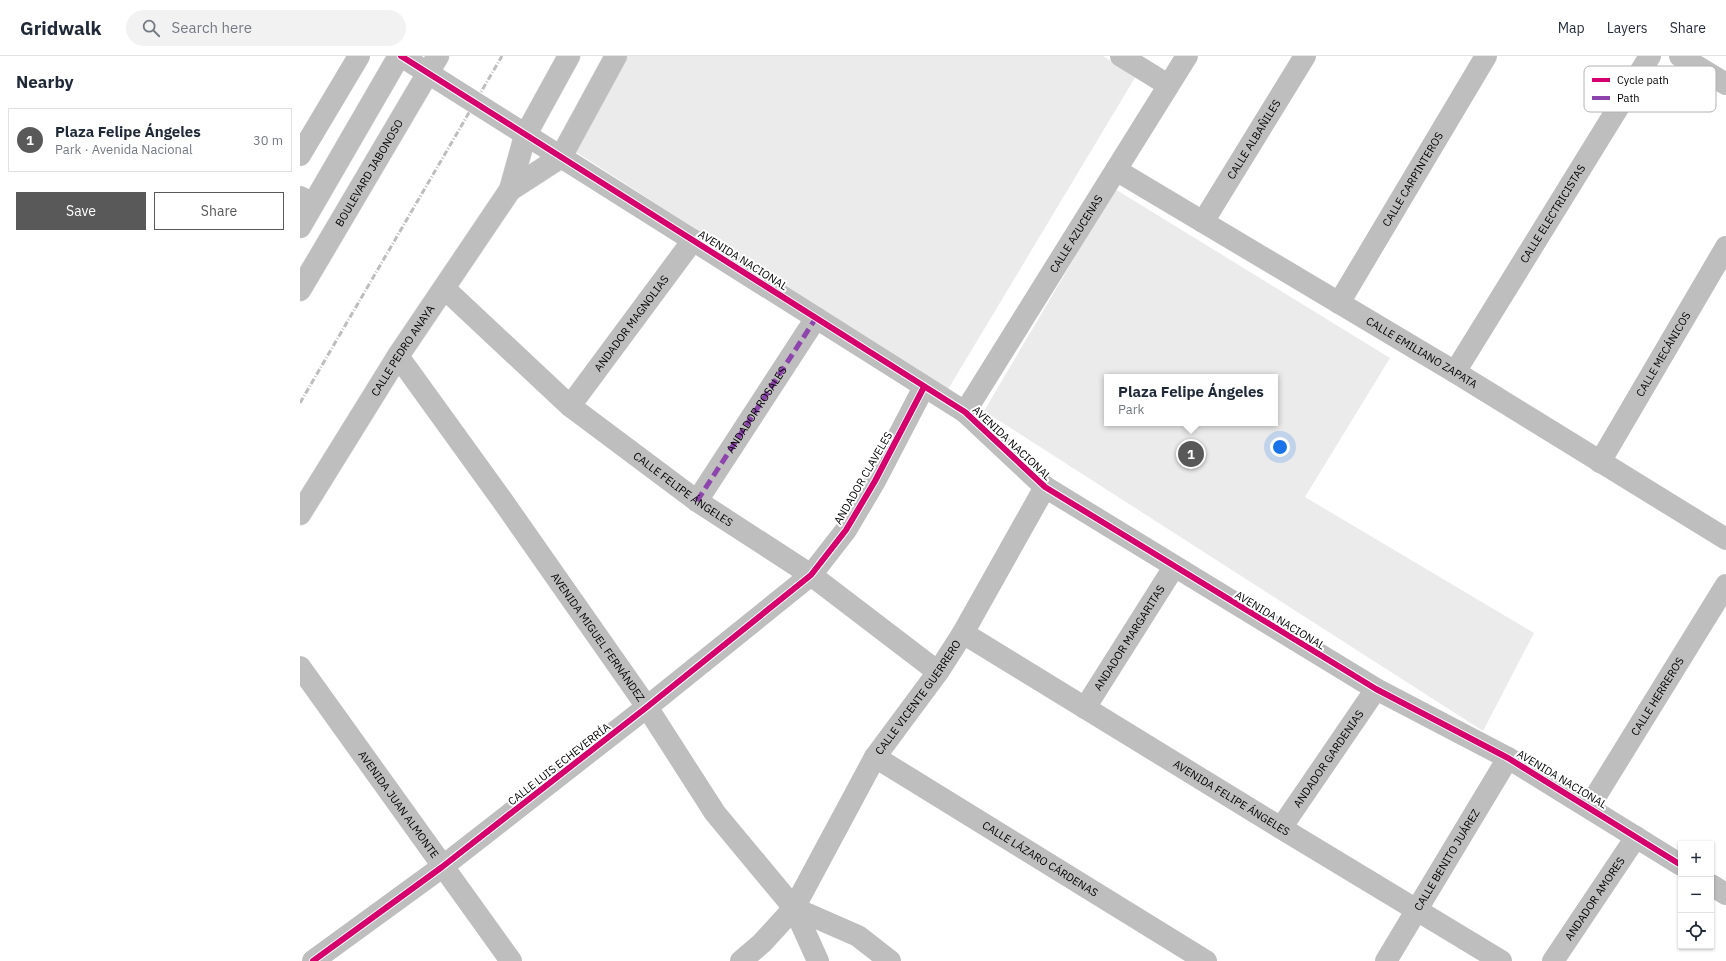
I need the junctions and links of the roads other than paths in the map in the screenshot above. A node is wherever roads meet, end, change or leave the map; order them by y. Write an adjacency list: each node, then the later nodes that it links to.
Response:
1 (359, 56): 19 (street)
2 (400, 56): 11 (street, AVENIDA NACIONAL); 23 (street)
3 (569, 56): 18 (street, CALLE PEDRO ANAYA)
4 (616, 56): 20 (street, CALLE PEDRO ANAYA)
5 (1121, 56): 16 (street)
6 (1187, 56): 16 (street, CALLE AZUCENAS)
7 (1305, 56): 24 (street, CALLE ALBAÑILES)
8 (1486, 56): 30 (street, CALLE CARPINTEROS)
9 (1650, 56): 12 (street, CALLE ELECTRICISTAS)
10 (1680, 56): 13 (street)
11 (433, 65): 18 (street, AVENIDA NACIONAL); 29 (street, BOULEVARD JABONOSO)
12 (1644, 66)
13 (1696, 66)
14 (1716, 78): 15 (street)
15 (1726, 84)
16 (1168, 85): 21 (street, CALLE AZUCENAS)
17 (1615, 112): 33 (street, CALLE ELECTRICISTAS)
18 (525, 136): 20 (street, AVENIDA NACIONAL); 22 (street, CALLE PEDRO ANAYA)
19 (300, 155)
20 (561, 157): 22 (street, CALLE PEDRO ANAYA); 26 (street, AVENIDA NACIONAL)
21 (1116, 170): 24 (street, CALLE EMILIANO ZAPATA); 36 (street, CALLE AZUCENAS)
22 (510, 190): 28 (street, CALLE PEDRO ANAYA)
23 (307, 200): 25 (street)
24 (1203, 222): 30 (street, CALLE EMILIANO ZAPATA)
25 (300, 227)
26 (693, 240): 31 (street, AVENIDA NACIONAL); 35 (street, ANDADOR MAGNOLIAS)
27 (1726, 247): 37 (street, CALLE MECÁNICOS)
28 (444, 288): 32 (street, CALLE PEDRO ANAYA); 35 (street, CALLE FELIPE ÁNGELES)
29 (300, 290)
30 (1340, 303): 33 (street, CALLE EMILIANO ZAPATA)
31 (816, 318): 34 (street, AVENIDA NACIONAL); 39 (street, ANDADOR ROSALES)
32 (398, 356): 40 (street, CALLE PEDRO ANAYA); 49 (street, AVENIDA MIGUEL FERNÁNDEZ)
33 (1455, 372): 37 (street, CALLE EMILIANO ZAPATA)
34 (924, 386): 36 (street, AVENIDA NACIONAL); 43 (street, ANDADOR CLAVELES)
35 (570, 406): 39 (street, CALLE FELIPE ÁNGELES)
36 (965, 412): 38 (street, AVENIDA NACIONAL)
37 (1600, 462): 41 (street, CALLE EMILIANO ZAPATA)
38 (1045, 488): 42 (street, AVENIDA NACIONAL); 45 (street, CALLE VICENTE GUERRERO)
39 (697, 501): 43 (street, CALLE FELIPE ÁNGELES)
40 (300, 514)
41 (1726, 539)
42 (1174, 567): 48 (street, AVENIDA NACIONAL); 50 (street, ANDADOR MARGARITAS)
43 (811, 575): 47 (street, CALLE FELIPE ÁNGELES); 49 (street, CALLE LUIS ECHEVERRÍA)
44 (1726, 585): 53 (street, CALLE HERREROS)
45 (963, 633): 47 (street, CALLE VICENTE GUERRERO); 50 (street, AVENIDA FELIPE ÁNGELES)
46 (300, 667): 57 (street, AVENIDA JUAN ALMONTE)
47 (938, 672): 51 (street, CALLE VICENTE GUERRERO)
48 (1376, 689): 52 (street, AVENIDA NACIONAL); 54 (street, ANDADOR GARDENIAS)
49 (647, 707): 57 (street, CALLE LUIS ECHEVERRÍA); 60 (street, AVENIDA MIGUEL FERNÁNDEZ)
50 (1085, 708): 54 (street, AVENIDA FELIPE ÁNGELES)
51 (875, 757): 60 (street, CALLE VICENTE GUERRERO); 67 (street, CALLE LÁZARO CÁRDENAS)
52 (1508, 758): 53 (street, AVENIDA NACIONAL); 61 (street, CALLE BENITO JUÁREZ)
53 (1589, 807): 55 (street, AVENIDA NACIONAL)
54 (1281, 828): 61 (street, AVENIDA FELIPE ÁNGELES)
55 (1636, 837): 56 (street, AVENIDA NACIONAL); 70 (street, ANDADOR AMORES)
56 (1678, 863)
57 (442, 867): 62 (street, CALLE LUIS ECHEVERRÍA); 63 (street, AVENIDA JUAN ALMONTE)
58 (1714, 887): 59 (street)
59 (1726, 894)
60 (794, 908): 64 (street, CALLE VICENTE GUERRERO); 65 (street, AVENIDA MIGUEL FERNÁNDEZ); 66 (street)
61 (1416, 909): 68 (street, CALLE BENITO JUÁREZ); 69 (street, AVENIDA FELIPE ÁNGELES)
62 (313, 961)
63 (511, 961)
64 (741, 961)
65 (818, 961)
66 (890, 961)
67 (1206, 961)
68 (1386, 961)
69 (1501, 961)
70 (1553, 961)

